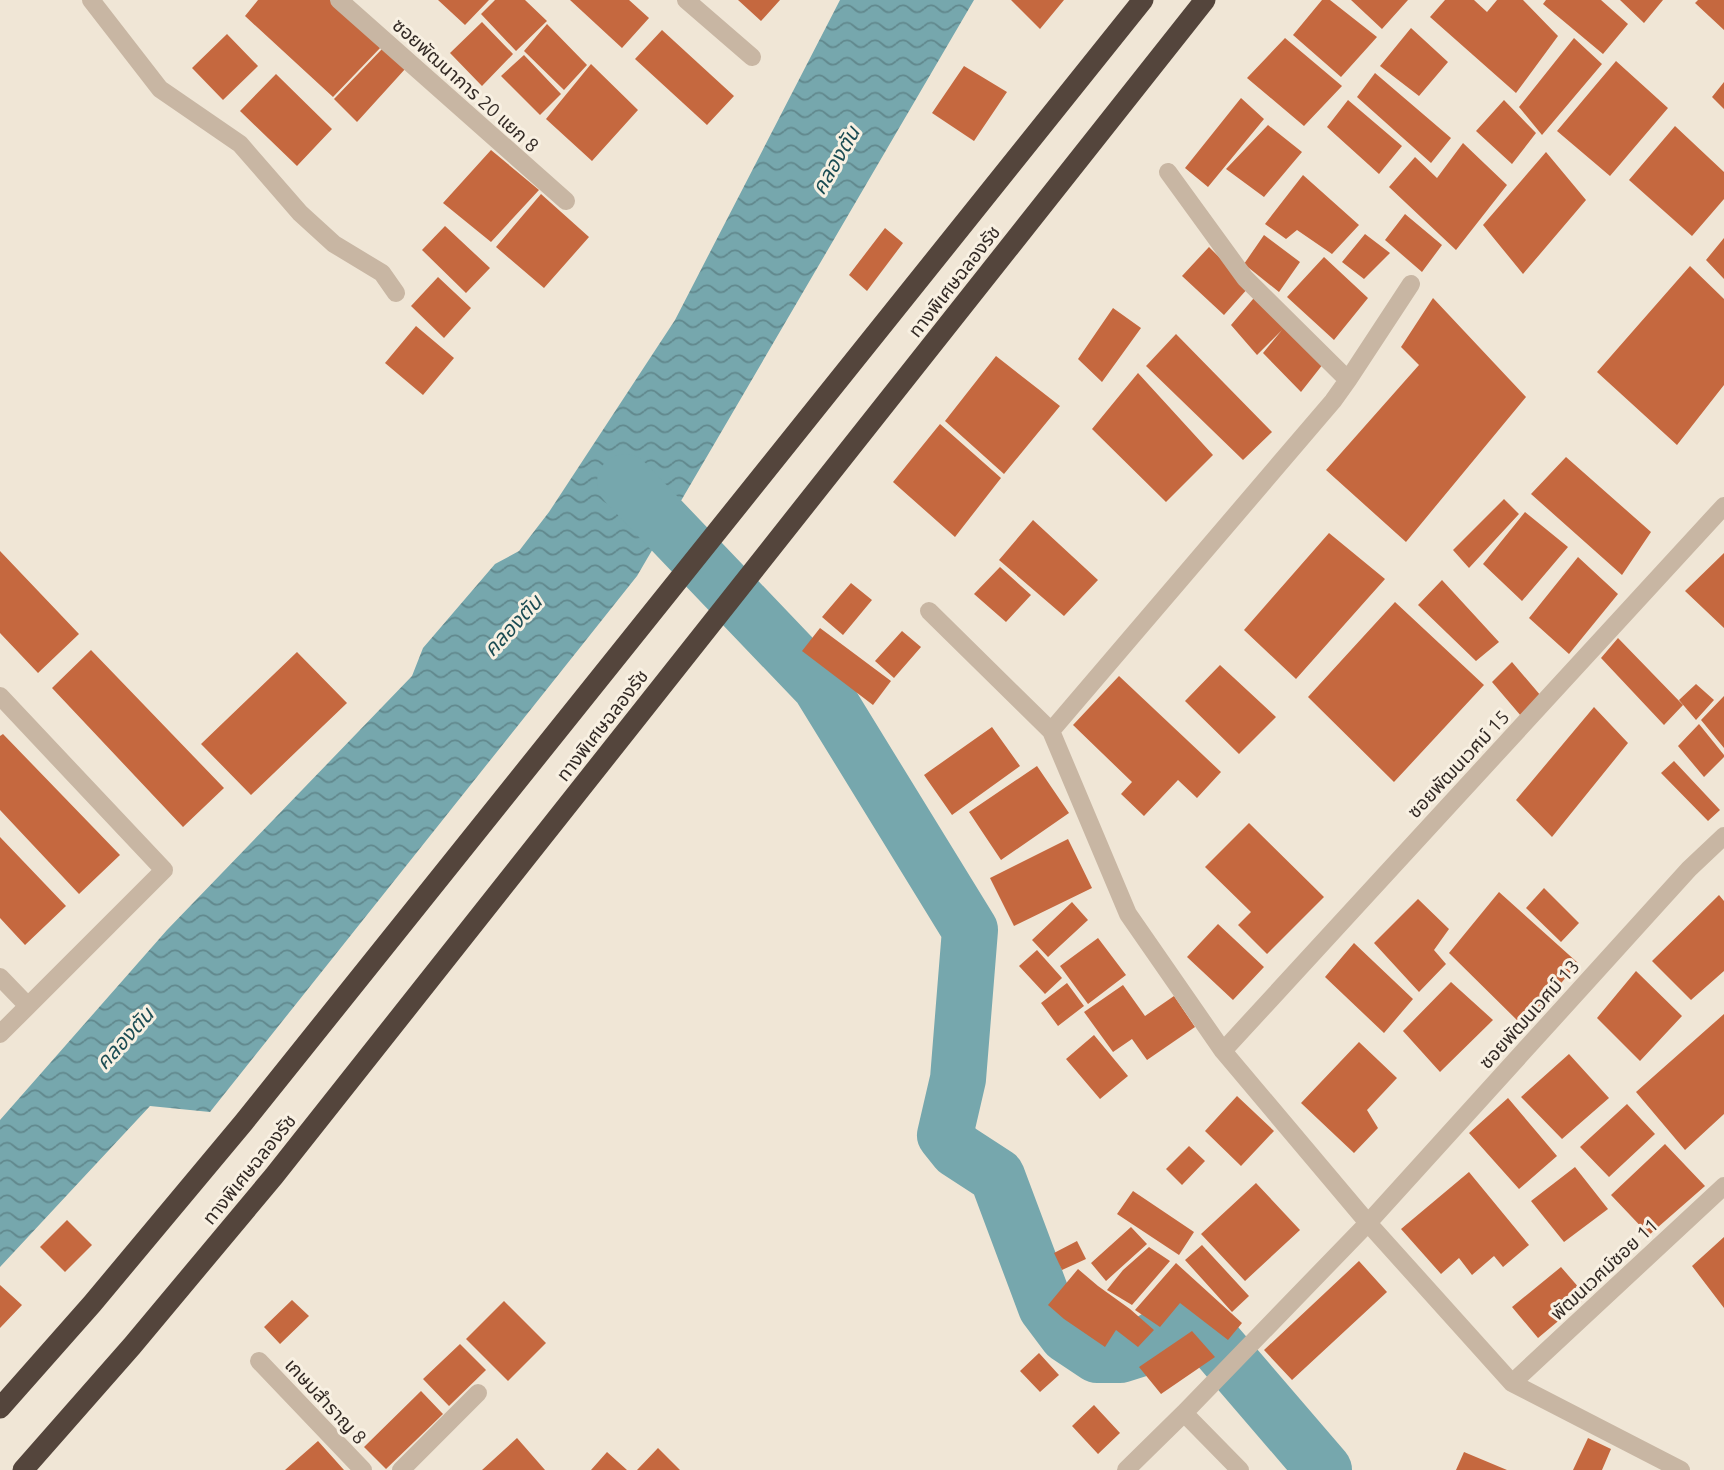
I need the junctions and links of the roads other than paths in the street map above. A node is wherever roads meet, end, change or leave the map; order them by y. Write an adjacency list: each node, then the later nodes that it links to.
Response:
1 (91, 0): 10 (street)
2 (339, 0): 8 (street, ซอยพัฒนาการ 20 แยก 8)
3 (686, 0): 6 (street)
4 (1143, 0): 26 (highway, ทางพิเศษฉลองรัช)
5 (1205, 0): 28 (highway, ทางพิเศษฉลองรัช)
6 (752, 57)
7 (1168, 172): 11 (street)
8 (566, 201)
9 (1411, 284): 11 (street)
10 (396, 293)
11 (1348, 380): 15 (street)
12 (1720, 518): 20 (street, ซอยพัฒนเวศม์ 15)
13 (929, 611): 15 (street)
14 (0, 696): 18 (street)
15 (1051, 731): 20 (street)
16 (1724, 836): 22 (street, ซอยพัฒนเวศม์ 13)
17 (0, 977): 18 (street)
18 (28, 1006): 19 (street)
19 (0, 1034)
20 (1223, 1051): 22 (street)
21 (1724, 1185): 24 (street, พัฒนเวศม์ซอย 11)
22 (1368, 1223): 24 (street); 27 (street, ซอยพัฒนเวศม์ 13)
23 (259, 1361): 29 (street, เกษมสำราญ 8)
24 (1512, 1383): 33 (street)
25 (478, 1393): 30 (street)
26 (0, 1408)
27 (1184, 1413): 31 (street, ซอยพัฒนเวศม์ 13); 32 (street)
28 (23, 1470)
29 (363, 1470)
30 (401, 1470)
31 (1126, 1470)
32 (1240, 1470)
33 (1681, 1470)

